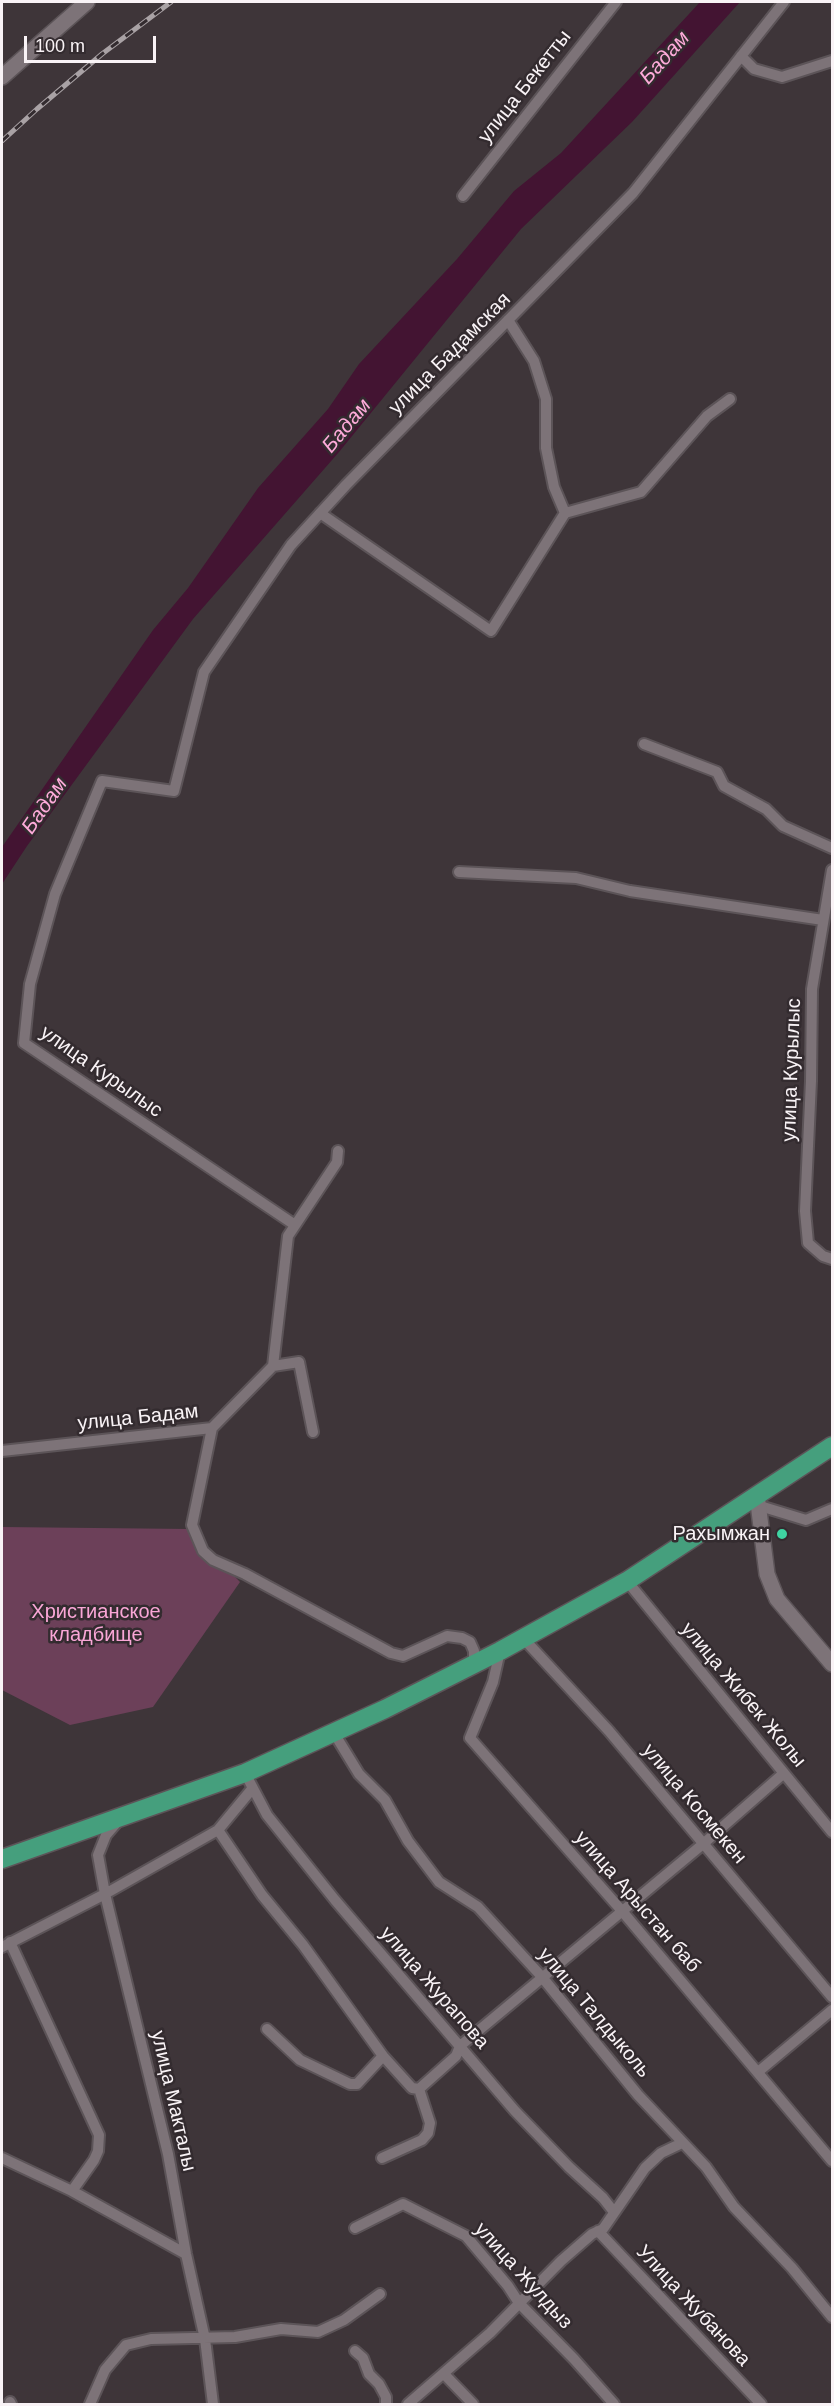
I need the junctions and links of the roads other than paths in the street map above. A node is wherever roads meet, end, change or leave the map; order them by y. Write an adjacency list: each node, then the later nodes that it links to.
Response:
1 (87, 2): 6 (street)
2 (616, 2): 7 (street, улица Бекетты)
3 (784, 2): 4 (street, улица Бадамская)
4 (741, 56): 5 (street); 8 (street, улица Бадамская)
5 (832, 61)
6 (2, 77)
7 (463, 196)
8 (508, 320): 10 (street, улица Бадамская); 11 (street)
9 (730, 399): 11 (street)
10 (320, 513): 11 (street); 13 (street, улица Бадамская)
11 (566, 513)
12 (644, 744): 14 (street)
13 (174, 791): 19 (street, улица Курылыс)
14 (832, 848)
15 (832, 870): 17 (street, улица Курылыс)
16 (459, 872): 17 (street)
17 (823, 920): 20 (street, улица Курылыс)
18 (338, 1151): 19 (street)
19 (295, 1225): 21 (street)
20 (832, 1259)
21 (273, 1366): 22 (street, улица Бадам); 23 (street)
22 (212, 1428): 25 (street, улица Бадам); 31 (street)
23 (313, 1431)
24 (832, 1446): 26 (highway)
25 (2, 1451)
26 (758, 1501): 27 (street); 28 (highway); 32 (street)
27 (832, 1509)
28 (627, 1581): 29 (highway); 34 (street, улица Жибек Жолы)
29 (523, 1638): 30 (highway); 39 (street, улица Космекен)
30 (500, 1651): 31 (highway); 42 (street, улица Арыстан баб)
31 (474, 1664): 33 (highway)
32 (832, 1664)
33 (334, 1733): 35 (highway); 44 (street, улица Талдыколь)
34 (784, 1773): 38 (street, улица Жибек Жолы); 39 (street)
35 (249, 1781): 36 (highway); 37 (street); 48 (street, улица Журапова)
36 (123, 1815): 40 (highway); 41 (street, улица Макталы)
37 (218, 1830): 41 (street); 49 (street)
38 (832, 1832)
39 (703, 1844): 42 (street); 45 (street, улица Космекен)
40 (2, 1860)
41 (105, 1894): 43 (street); 60 (street, улица Макталы)
42 (622, 1911): 44 (street); 50 (street, улица Арыстан баб)
43 (6, 1945): 56 (street)
44 (542, 1977): 48 (street); 52 (street, улица Талдыколь)
45 (832, 1997)
46 (832, 2010): 50 (street)
47 (267, 2029): 49 (street)
48 (460, 2046): 51 (street); 57 (street, улица Журапова)
49 (383, 2056): 51 (street)
50 (758, 2072): 55 (street, улица Арыстан баб)
51 (419, 2089): 54 (street)
52 (682, 2143): 57 (street); 63 (street, улица Талдыколь)
53 (2, 2158): 56 (street)
54 (382, 2158)
55 (832, 2161)
56 (72, 2191): 60 (street)
57 (614, 2212): 59 (street)
58 (355, 2228): 62 (street, улица Жулдыз)
59 (598, 2231): 62 (street); 73 (street, Улица Жубанова)
60 (186, 2254): 64 (street, улица Макталы)
61 (380, 2294): 64 (street)
62 (519, 2302): 66 (street); 72 (street, улица Жулдыз)
63 (832, 2316)
64 (205, 2338): 67 (street); 68 (street, улица Макталы)
65 (355, 2351): 69 (street)
66 (444, 2374): 70 (street); 71 (street)
67 (90, 2404)
68 (213, 2404)
69 (386, 2404)
70 (408, 2404)
71 (473, 2404)
72 (614, 2404)
73 (761, 2404)

